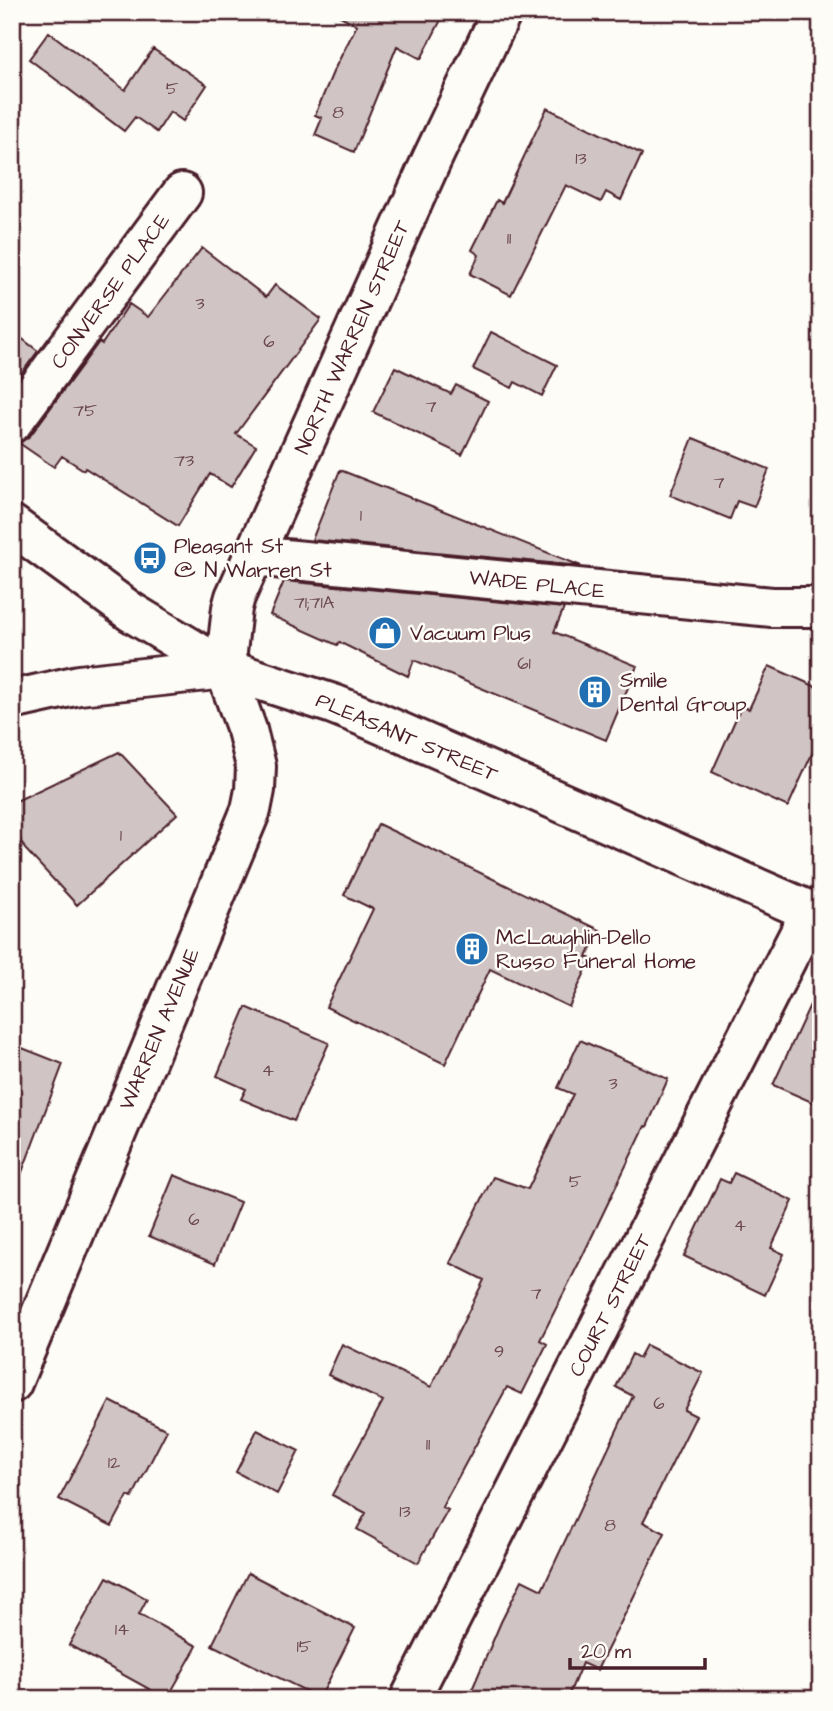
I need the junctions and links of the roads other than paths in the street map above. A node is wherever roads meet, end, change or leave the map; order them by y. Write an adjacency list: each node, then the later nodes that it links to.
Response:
1 (502, 12): 5 (street, NORTH WARREN STREET)
2 (182, 193): 3 (street, CONVERSE PLACE)
3 (12, 422)
4 (12, 525): 7 (street, PLEASANT STREET)
5 (254, 556): 6 (street, WADE PLACE); 7 (street, NORTH WARREN STREET)
6 (821, 607)
7 (225, 669): 8 (street); 9 (street, PLEASANT STREET); 10 (street, WARREN AVENUE)
8 (12, 700)
9 (816, 914): 11 (street, COURT STREET)
10 (12, 1383)
11 (410, 1699)

